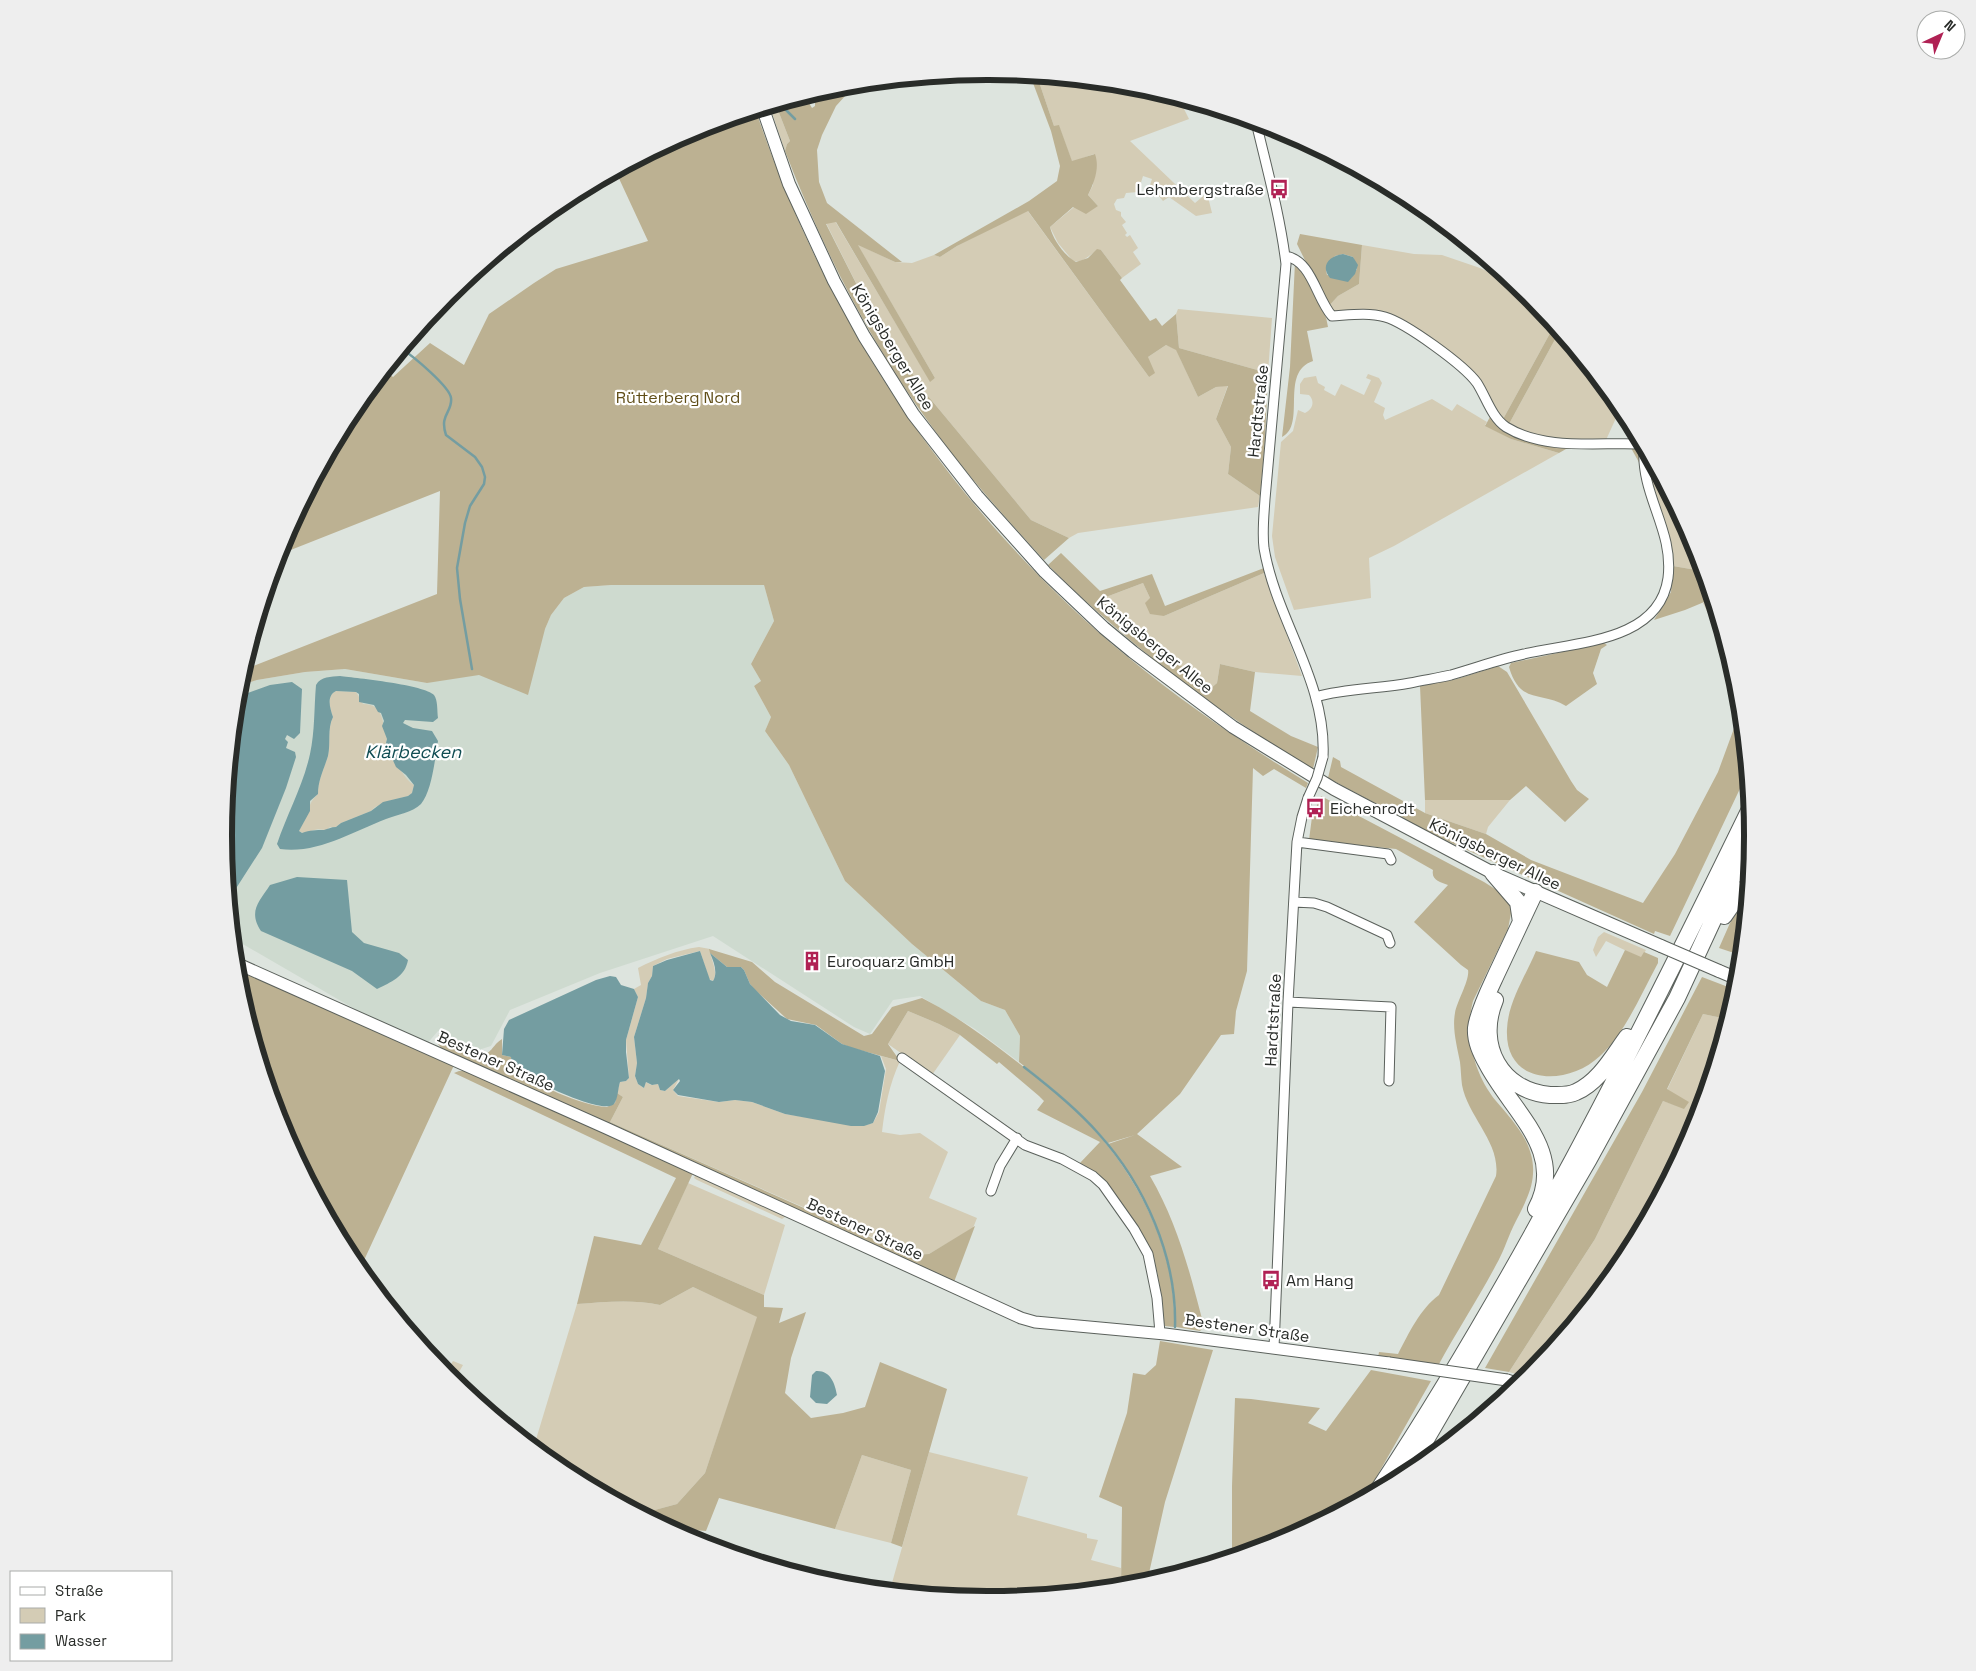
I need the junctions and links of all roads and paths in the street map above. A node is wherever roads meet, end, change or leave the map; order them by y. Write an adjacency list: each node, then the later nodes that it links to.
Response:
1 (765, 114): 11 (main road, Königsberger Allee)
2 (1258, 131): 3 (street, Hardtstraße)
3 (1285, 256): 4 (street); 6 (street, Hardtstraße)
4 (1633, 444)
5 (1643, 460): 6 (street)
6 (1316, 697): 8 (street, Hardtstraße, bridge)
7 (1743, 822): 18 (highway)
8 (1297, 842): 10 (street); 14 (street, Hardtstraße)
9 (1743, 855): 20 (highway)
10 (1391, 860)
11 (1493, 873): 13 (main road, Königsberger Allee); 15 (highway)
12 (1741, 892): 20 (highway)
13 (1540, 894): 15 (highway); 18 (highway); 19 (main road, Königsberger Allee, bridge)
14 (1294, 902): 16 (street); 21 (street, Hardtstraße)
15 (1521, 922): 26 (highway)
16 (1390, 943)
17 (244, 967): 27 (street, Bestener Straße)
18 (1673, 967): 26 (highway)
19 (1730, 976)
20 (1677, 998): 30 (highway)
21 (1288, 1002): 23 (street); 28 (street, Hardtstraße)
22 (902, 1058): 24 (street)
23 (1389, 1081)
24 (1016, 1138): 25 (street); 27 (street)
25 (991, 1191)
26 (1493, 1302): 31 (highway)
27 (1162, 1333): 28 (street, Bestener Straße)
28 (1274, 1348): 29 (street, Bestener Straße, bridge)
29 (1510, 1381)
30 (1415, 1459)
31 (1387, 1477)

